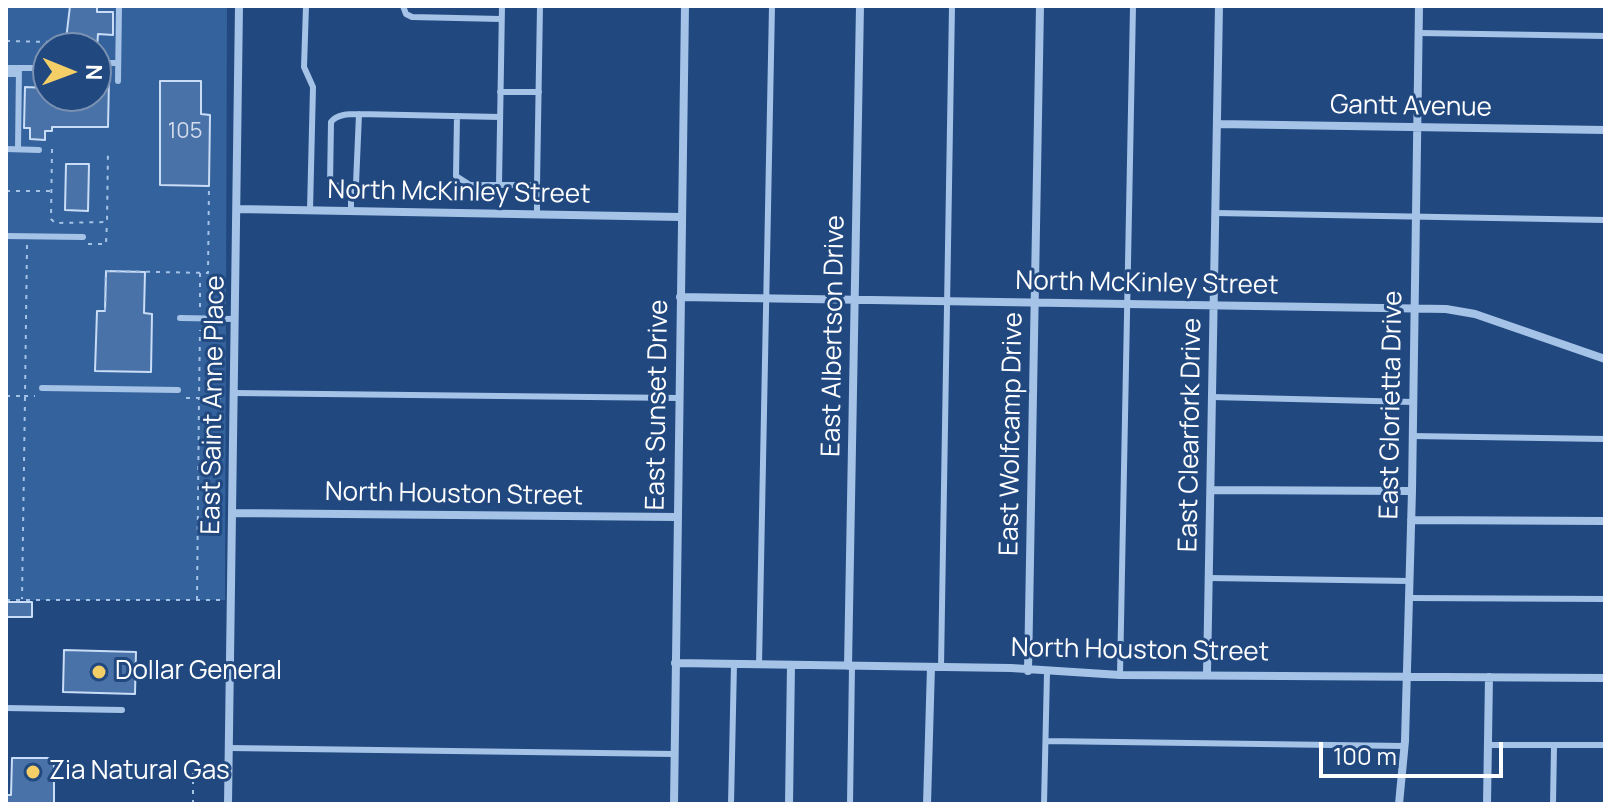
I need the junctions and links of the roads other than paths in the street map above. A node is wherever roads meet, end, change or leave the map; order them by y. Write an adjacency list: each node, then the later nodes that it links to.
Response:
1 (119, 6): 19 (lane)
2 (239, 6): 38 (street, East Saint Anne Place)
3 (306, 6): 39 (lane)
4 (403, 6): 15 (lane)
5 (502, 6): 15 (lane)
6 (540, 6): 25 (lane)
7 (685, 6): 44 (street, East Sunset Drive)
8 (772, 6): 49 (lane)
9 (860, 6): 50 (street, East Albertson Drive)
10 (952, 6): 51 (lane)
11 (1040, 6): 52 (street, East Wolfcamp Drive)
12 (1133, 6): 53 (lane)
13 (1219, 6): 29 (street, East Clearfork Drive)
14 (1419, 6): 16 (street, East Glorietta Drive)
15 (501, 19): 24 (lane)
16 (1419, 33): 17 (lane); 30 (street, East Glorietta Drive)
17 (1605, 36)
18 (112, 63): 19 (lane)
19 (118, 63): 23 (lane)
20 (32, 69): 22 (lane)
21 (6, 71): 22 (lane)
22 (18, 71): 33 (lane)
23 (118, 81)
24 (500, 92): 25 (lane); 28 (lane)
25 (539, 92): 36 (lane)
26 (359, 114): 27 (lane); 37 (lane); 37 (lane)
27 (457, 116): 28 (lane); 35 (lane)
28 (500, 117): 35 (lane)
29 (1217, 124): 30 (street, Gantt Avenue); 41 (street, East Clearfork Drive)
30 (1417, 127): 31 (street, Gantt Avenue); 43 (street, East Glorietta Drive)
31 (1605, 130)
32 (6, 149): 33 (lane)
33 (18, 149): 34 (lane)
34 (39, 150)
35 (499, 185): 36 (lane)
36 (537, 185): 42 (lane)
37 (351, 187): 40 (lane)
38 (237, 209): 39 (street, North McKinley Street); 57 (street, East Saint Anne Place)
39 (310, 210): 40 (street, North McKinley Street)
40 (351, 211): 42 (street, North McKinley Street)
41 (1215, 213): 43 (lane); 54 (street, East Clearfork Drive)
42 (537, 215): 44 (street, North McKinley Street)
43 (1415, 215): 45 (lane); 55 (street, East Glorietta Drive)
44 (681, 217): 48 (street, East Sunset Drive)
45 (1605, 220)
46 (6, 236): 47 (lane)
47 (83, 237)
48 (680, 297): 49 (street, North McKinley Street); 64 (street, East Sunset Drive)
49 (765, 297): 50 (street, North McKinley Street); 80 (lane)
50 (855, 298): 51 (street, North McKinley Street); 82 (street, East Albertson Drive)
51 (946, 300): 52 (street, North McKinley Street); 83 (lane)
52 (1034, 301): 53 (street, North McKinley Street); 84 (street, East Wolfcamp Drive)
53 (1125, 303): 54 (street, North McKinley Street); 87 (lane)
54 (1213, 305): 55 (street, North McKinley Street); 63 (street, East Clearfork Drive)
55 (1413, 309): 59 (street, North McKinley Street); 65 (street, East Glorietta Drive)
56 (180, 318): 57 (lane)
57 (235, 319): 62 (street, East Saint Anne Place)
58 (1605, 348): 59 (street)
59 (1603, 359)
60 (42, 388): 61 (lane)
61 (178, 390)
62 (234, 393): 64 (lane); 70 (street, East Saint Anne Place)
63 (1212, 397): 65 (lane); 68 (street, East Clearfork Drive)
64 (678, 398): 71 (street, East Sunset Drive)
65 (1413, 402): 66 (street, East Glorietta Drive)
66 (1412, 436): 67 (lane); 69 (street, East Glorietta Drive)
67 (1605, 439)
68 (1211, 490): 69 (street); 74 (street, East Clearfork Drive)
69 (1412, 491): 72 (street, East Glorietta Drive)
70 (232, 513): 71 (street, North Houston Street); 98 (street, East Saint Anne Place)
71 (676, 517): 78 (street, East Sunset Drive)
72 (1411, 520): 73 (street); 75 (street, East Glorietta Drive)
73 (1605, 521)
74 (1209, 578): 75 (lane); 86 (street, East Clearfork Drive)
75 (1409, 581): 76 (street, East Glorietta Drive)
76 (1409, 598): 77 (lane); 88 (street, East Glorietta Drive)
77 (1605, 599)
78 (675, 663): 79 (street, North Houston Street); 99 (street, East Sunset Drive)
79 (734, 664): 80 (street, North Houston Street); 102 (lane)
80 (759, 665): 81 (street, North Houston Street)
81 (791, 665): 82 (street, North Houston Street); 103 (street)
82 (850, 666): 83 (street, North Houston Street); 104 (lane)
83 (936, 667): 84 (street, North Houston Street); 105 (street)
84 (1028, 671): 85 (street, North Houston Street)
85 (1047, 673): 87 (street, North Houston Street); 93 (lane)
86 (1207, 673): 87 (street, North Houston Street); 88 (street, North Houston Street)
87 (1120, 675)
88 (1407, 675): 89 (street, North Houston Street); 96 (street, East Glorietta Drive)
89 (1489, 677): 90 (street, North Houston Street); 94 (street)
90 (1605, 678)
91 (6, 708): 92 (lane)
92 (122, 710)
93 (1046, 741): 96 (lane); 106 (lane)
94 (1488, 745): 97 (lane); 108 (street)
95 (1605, 745): 97 (lane)
96 (1404, 746): 107 (street, East Glorietta Drive)
97 (1554, 747): 109 (lane)
98 (229, 748): 99 (lane); 100 (street, East Saint Anne Place)
99 (674, 754): 101 (street, East Sunset Drive)
100 (228, 804)
101 (674, 804)
102 (731, 804)
103 (789, 804)
104 (850, 804)
105 (927, 804)
106 (1044, 804)
107 (1399, 804)
108 (1487, 804)
109 (1553, 804)

